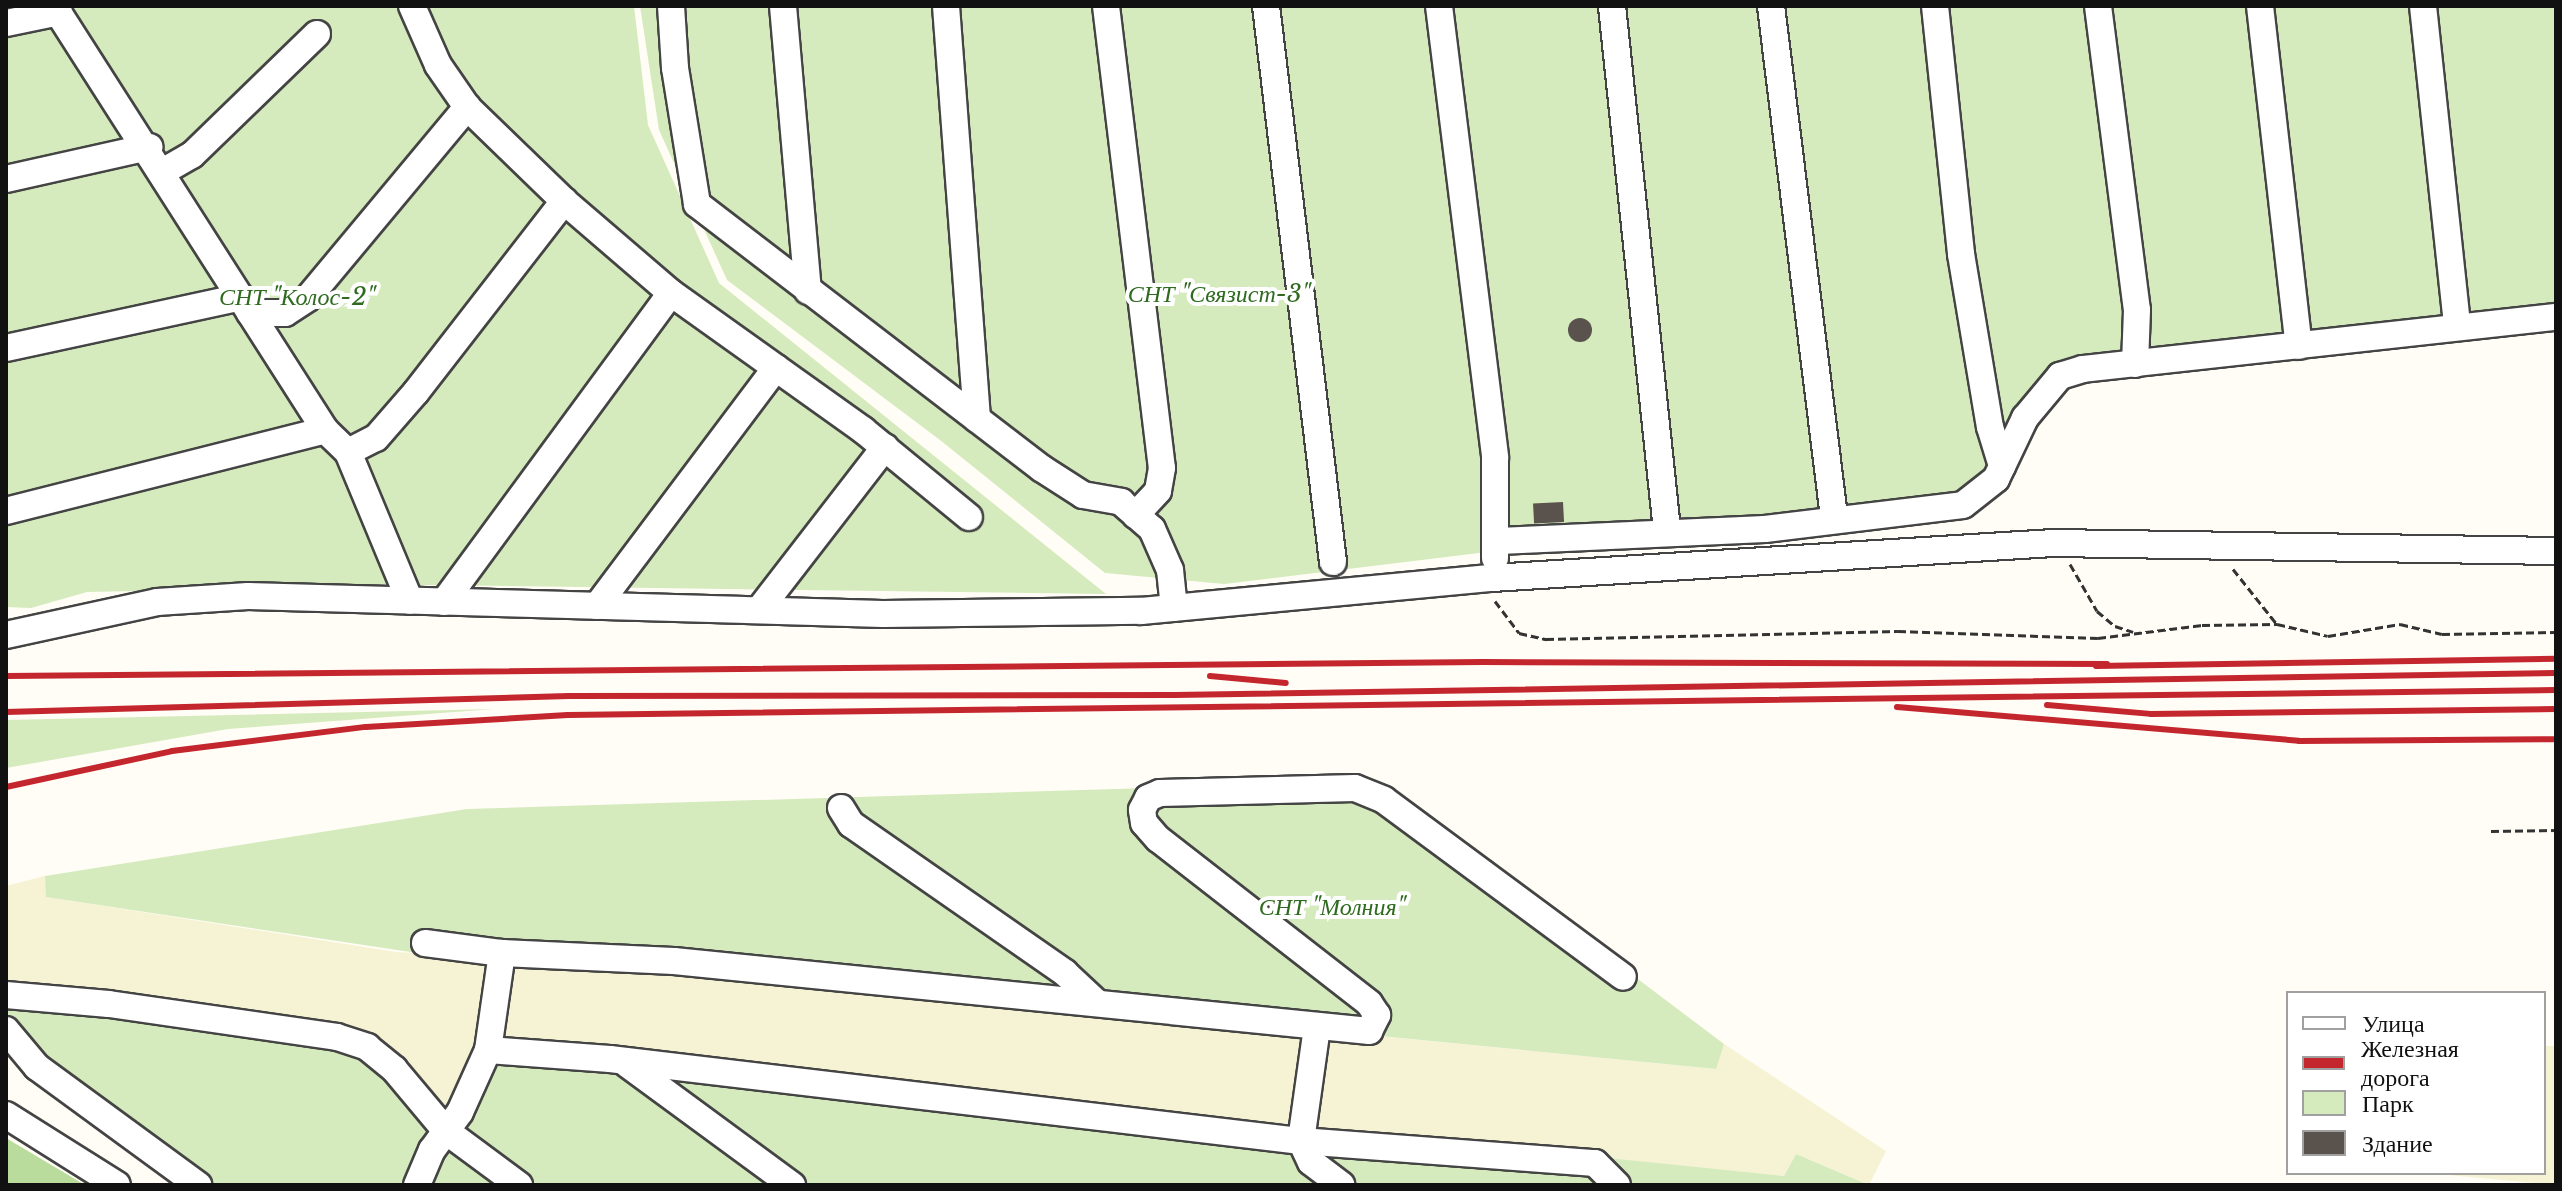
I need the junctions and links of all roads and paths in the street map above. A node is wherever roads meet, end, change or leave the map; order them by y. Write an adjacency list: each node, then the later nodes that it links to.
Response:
1 (412, 6): 17 (street)
2 (671, 6): 22 (street)
3 (783, 6): 22 (street)
4 (946, 6): 31 (street)
5 (1106, 6): 37 (street)
6 (1266, 6): 45 (street)
7 (1439, 6): 41 (street)
8 (1612, 6): 40 (street)
9 (1771, 6): 39 (street)
10 (1935, 6): 35 (street)
11 (2098, 6): 29 (street)
12 (2260, 6): 27 (street)
13 (2423, 6): 26 (street)
14 (56, 9): 15 (street); 18 (street)
15 (6, 23)
16 (317, 34): 19 (street)
17 (467, 107): 21 (street); 24 (street)
18 (149, 147): 19 (street); 20 (street)
19 (164, 171): 24 (street)
20 (6, 179)
21 (564, 201): 23 (street); 34 (street)
22 (808, 291): 31 (street)
23 (671, 293): 30 (street); 48 (street)
24 (245, 305): 28 (street); 32 (street)
25 (2556, 317): 26 (street)
26 (2457, 326): 27 (street)
27 (2299, 346): 29 (street)
28 (6, 348)
29 (2135, 364): 35 (street)
30 (776, 368): 33 (street); 49 (street)
31 (977, 419): 37 (street)
32 (325, 430): 34 (street); 36 (street)
33 (885, 447): 38 (street); 51 (street)
34 (348, 452): 47 (street)
35 (2002, 466): 39 (street)
36 (6, 511)
37 (1136, 515): 50 (street)
38 (969, 517)
39 (1834, 517): 40 (street)
40 (1667, 530): 41 (street)
41 (1499, 541): 46 (street)
42 (2053, 543): 43 (street); 46 (street); 54 (path)
43 (2207, 545): 44 (street); 52 (path)
44 (2556, 551)
45 (1333, 562)
46 (1492, 578): 50 (street); 54 (path)
47 (410, 601): 48 (street); 55 (street)
48 (444, 602): 49 (street)
49 (597, 606): 51 (street)
50 (1174, 608): 51 (street)
51 (759, 610)
52 (2277, 624): 53 (path); 54 (path)
53 (2556, 632)
54 (2136, 633)
55 (6, 635)
56 (841, 808): 63 (street)
57 (2556, 830): 58 (path)
58 (2491, 831)
59 (425, 943): 60 (street)
60 (502, 953): 63 (street); 66 (street)
61 (1623, 977): 64 (street)
62 (6, 995): 69 (street)
63 (1096, 1002): 64 (street)
64 (1317, 1027): 70 (street)
65 (6, 1030): 72 (street)
66 (488, 1050): 67 (street); 69 (street)
67 (624, 1062): 70 (street); 75 (street)
68 (6, 1115): 71 (street)
69 (446, 1131): 73 (street); 74 (street)
70 (1301, 1141): 76 (street); 77 (street)
71 (117, 1185)
72 (198, 1185)
73 (417, 1185)
74 (519, 1185)
75 (792, 1185)
76 (1341, 1185)
77 (1617, 1185)

